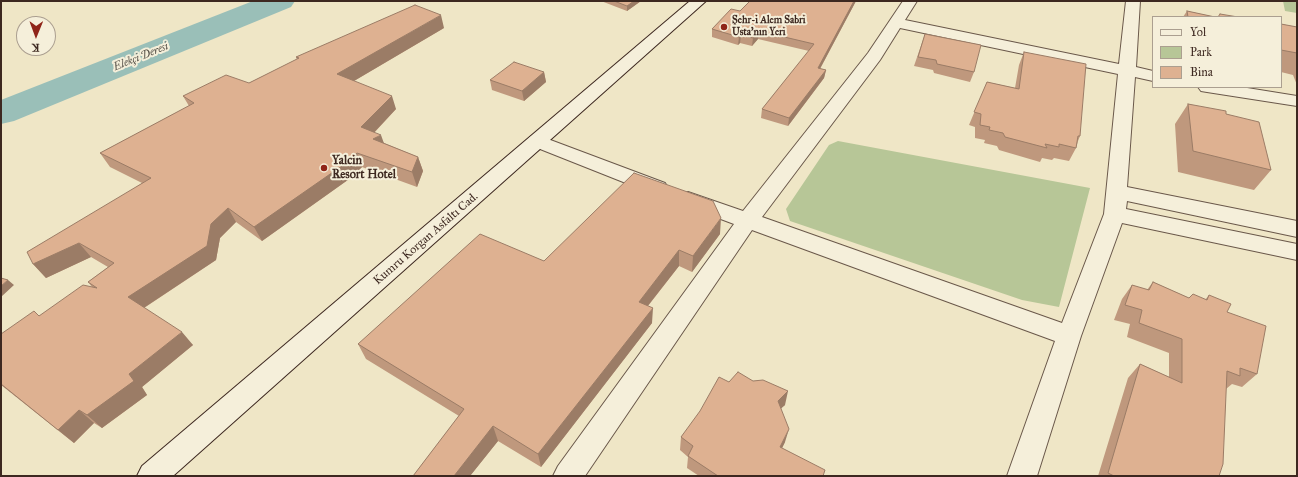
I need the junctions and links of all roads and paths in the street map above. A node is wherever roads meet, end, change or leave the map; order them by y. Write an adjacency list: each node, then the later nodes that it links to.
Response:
1 (699, 1): 9 (street, Kumru Korgan Asfaltı Cad.)
2 (910, 1): 4 (street)
3 (1133, 1): 5 (street)
4 (896, 23): 5 (street); 12 (street)
5 (1127, 70): 6 (street); 10 (street)
6 (1152, 76)
7 (1213, 88): 8 (street)
8 (1297, 101)
9 (537, 142): 12 (street); 16 (street, Kumru Korgan Asfaltı Cad.)
10 (1117, 192): 11 (street); 13 (street)
11 (1115, 214): 14 (street); 15 (street)
12 (748, 220): 15 (street); 17 (street)
13 (1297, 229)
14 (1297, 252)
15 (1069, 336): 18 (street)
16 (152, 476)
17 (568, 476)
18 (1022, 476)

